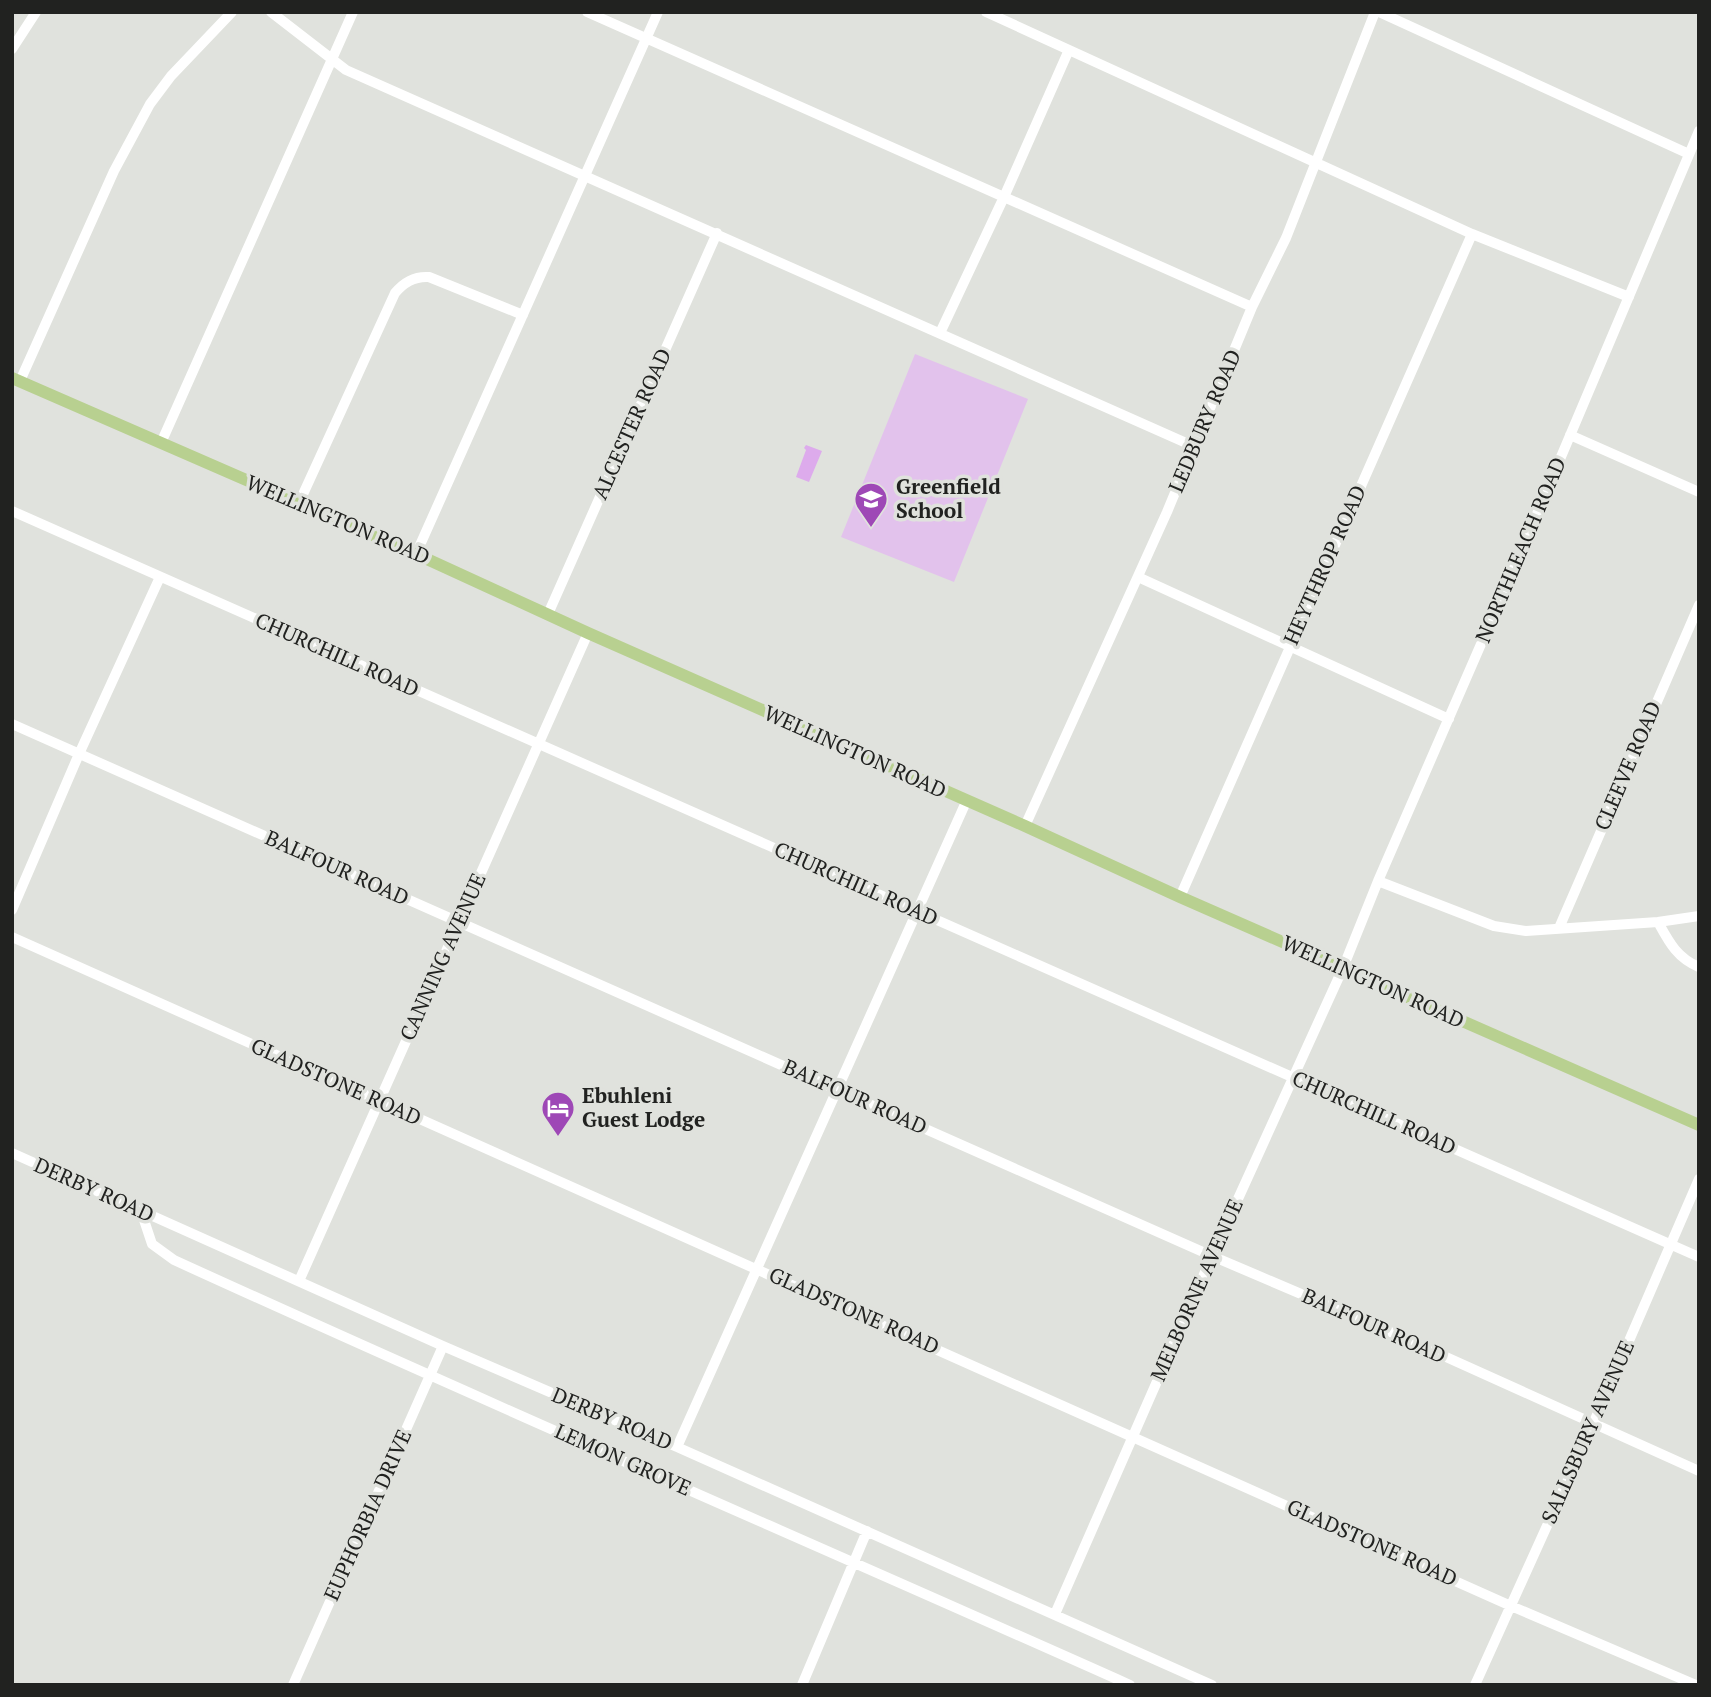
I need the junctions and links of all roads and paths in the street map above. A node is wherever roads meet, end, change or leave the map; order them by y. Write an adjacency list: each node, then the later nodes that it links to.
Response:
1 (36, 12): 10 (street)
2 (232, 12): 24 (street)
3 (271, 12): 12 (street)
4 (353, 12): 12 (street)
5 (587, 12): 9 (street)
6 (658, 12): 9 (street)
7 (1377, 12): 14 (street); 15 (street, LEDBURY ROAD)
8 (993, 14): 11 (street)
9 (646, 38): 16 (street); 17 (street)
10 (12, 49)
11 (1068, 52): 15 (street); 17 (street)
12 (332, 62): 16 (street); 26 (street)
13 (1699, 131): 14 (street, NORTHLEACH ROAD)
14 (1689, 154): 20 (street, NORTHLEACH ROAD)
15 (1316, 163): 19 (street); 21 (street, LEDBURY ROAD)
16 (586, 175): 18 (street); 22 (street)
17 (1004, 197): 21 (street); 23 (street)
18 (716, 233): 23 (street); 35 (street, ALCESTER ROAD)
19 (1472, 234): 20 (street); 38 (street, HEYTHROP ROAD)
20 (1629, 298): 25 (street, NORTHLEACH ROAD)
21 (1252, 307): 27 (street, LEDBURY ROAD)
22 (523, 315): 29 (street); 31 (street)
23 (940, 333): 27 (street)
24 (16, 380): 26 (main road, WELLINGTON ROAD)
25 (1570, 435): 28 (street); 39 (street, NORTHLEACH ROAD)
26 (160, 443): 29 (main road, WELLINGTON ROAD)
27 (1193, 446): 33 (street, LEDBURY ROAD)
28 (1699, 492)
29 (299, 503): 31 (main road, WELLINGTON ROAD)
30 (12, 511): 32 (street, CHURCHILL ROAD)
31 (416, 554): 35 (main road, WELLINGTON ROAD)
32 (160, 577): 41 (street, CHURCHILL ROAD); 42 (street)
33 (1138, 577): 38 (street); 44 (street, LEDBURY ROAD)
34 (1699, 605): 36 (street, CLEEVE ROAD)
35 (548, 614): 37 (main road, WELLINGTON ROAD)
36 (1694, 629): 52 (street, CLEEVE ROAD)
37 (588, 633): 41 (street, CANNING AVENUE); 43 (main road, WELLINGTON ROAD)
38 (1289, 645): 39 (street); 46 (street, HEYTHROP ROAD)
39 (1449, 719): 45 (street, NORTHLEACH ROAD)
40 (12, 724): 42 (street, BALFOUR ROAD)
41 (538, 743): 48 (street, CHURCHILL ROAD); 50 (street, CANNING AVENUE)
42 (79, 754): 47 (street); 50 (street, BALFOUR ROAD)
43 (966, 802): 44 (main road, WELLINGTON ROAD); 48 (street)
44 (1025, 826): 46 (main road, WELLINGTON ROAD)
45 (1378, 881): 52 (street); 55 (street, NORTHLEACH ROAD)
46 (1180, 897): 55 (main road, WELLINGTON ROAD)
47 (12, 910)
48 (918, 911): 56 (street, CHURCHILL ROAD); 57 (street)
49 (1699, 916): 51 (street)
50 (458, 922): 57 (street, BALFOUR ROAD); 58 (street, CANNING AVENUE)
51 (1658, 922): 52 (street); 54 (street)
52 (1559, 928)
53 (12, 937): 58 (street, GLADSTONE ROAD)
54 (1699, 967)
55 (1343, 968): 56 (street, MELBORNE AVENUE); 59 (main road, WELLINGTON ROAD)
56 (1293, 1078): 63 (street, CHURCHILL ROAD); 64 (street, MELBORNE AVENUE)
57 (839, 1090): 64 (street, BALFOUR ROAD); 66 (street)
58 (379, 1101): 66 (street, GLADSTONE ROAD); 67 (street, CANNING AVENUE)
59 (1699, 1125)
60 (12, 1153): 62 (street, DERBY ROAD)
61 (1699, 1179): 63 (street, SALLSBURY AVENUE)
62 (141, 1211): 67 (street, DERBY ROAD); 69 (street, LEMON GROVE)
63 (1670, 1245): 65 (street, CHURCHILL ROAD); 70 (street, SALLSBURY AVENUE)
64 (1212, 1256): 70 (street, BALFOUR ROAD); 71 (street, MELBORNE AVENUE)
65 (1699, 1257)
66 (757, 1268): 71 (street, GLADSTONE ROAD); 72 (street)
67 (299, 1281): 68 (street, DERBY ROAD)
68 (443, 1346): 69 (street, EUPHORBIA DRIVE); 72 (street, DERBY ROAD)
69 (429, 1377): 75 (street, LEMON GROVE); 78 (street, EUPHORBIA DRIVE)
70 (1593, 1424): 73 (street, BALFOUR ROAD); 76 (street, SALLSBURY AVENUE)
71 (1133, 1436): 76 (street, GLADSTONE ROAD); 77 (street, MELBORNE AVENUE)
72 (677, 1447): 74 (street, DERBY ROAD)
73 (1699, 1471)
74 (867, 1531): 75 (street); 77 (street, DERBY ROAD)
75 (855, 1563): 79 (street); 80 (street, LEMON GROVE)
76 (1511, 1606): 82 (street, SALLSBURY AVENUE); 83 (street, GLADSTONE ROAD)
77 (1055, 1614): 81 (street, DERBY ROAD)
78 (293, 1685)
79 (802, 1685)
80 (1130, 1685)
81 (1212, 1685)
82 (1475, 1685)
83 (1696, 1685)

